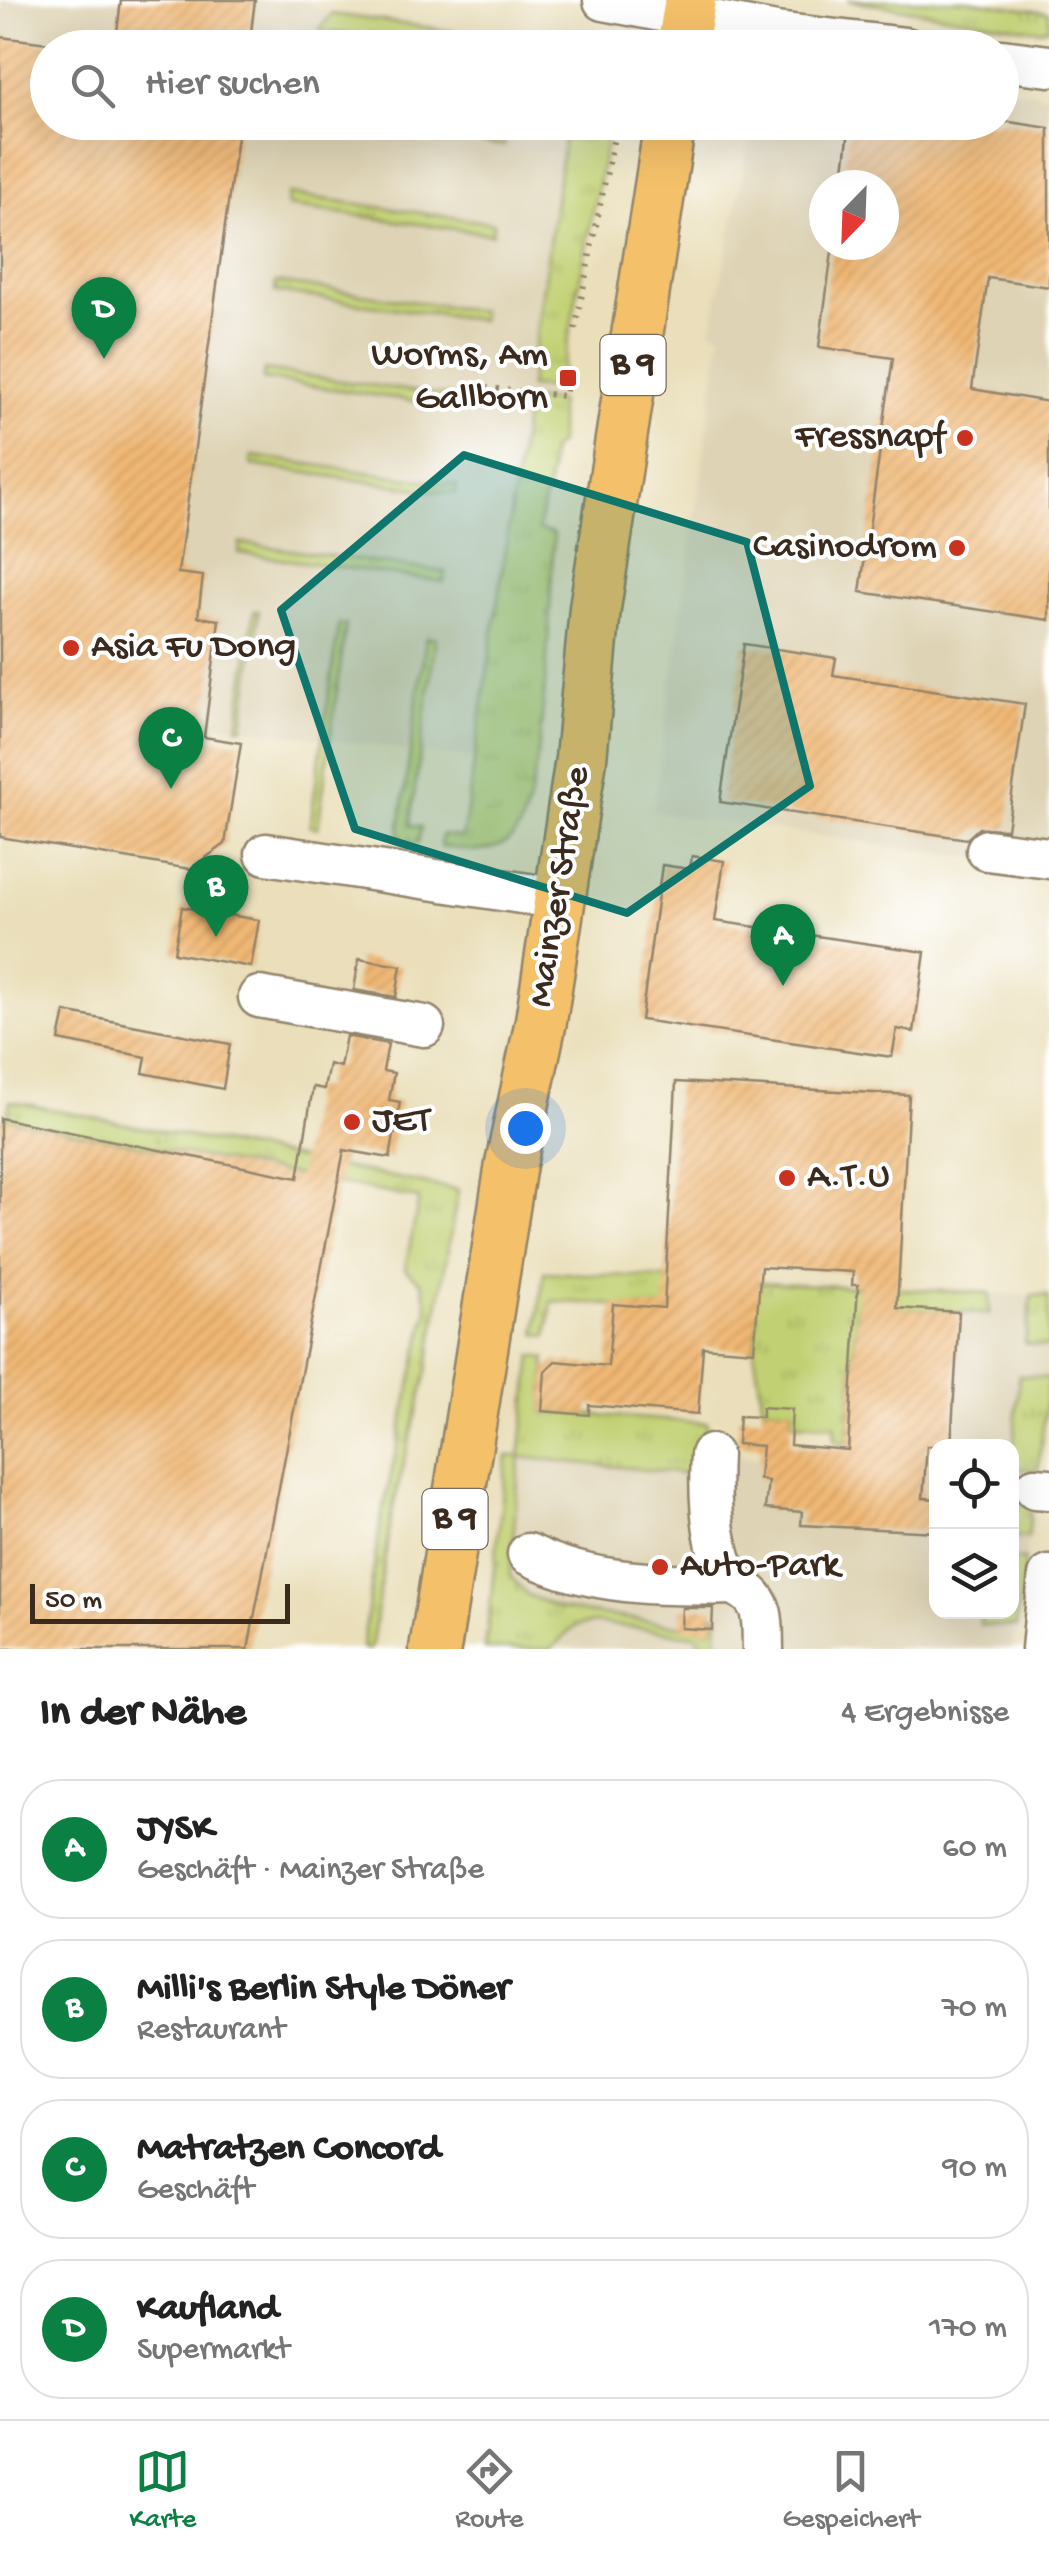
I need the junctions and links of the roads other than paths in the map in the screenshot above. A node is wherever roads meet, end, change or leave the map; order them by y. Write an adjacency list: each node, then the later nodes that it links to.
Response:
1 (604, 0): 2 (street)
2 (686, 22): 3 (street)
3 (758, 30)
4 (1019, 62): 5 (street)
5 (1049, 66)
6 (667, 140): 10 (main road, Mainzer Straße / B 9)
7 (987, 850): 9 (street)
8 (266, 854): 10 (street)
9 (1049, 858)
10 (560, 899): 18 (main road, Mainzer Straße / B 9)
11 (259, 998): 12 (street)
12 (424, 1026)
13 (710, 1455): 16 (street)
14 (528, 1554): 16 (street)
15 (1049, 1576): 17 (street)
16 (733, 1584): 19 (street)
17 (1041, 1643)
18 (435, 1649)
19 (762, 1649)

